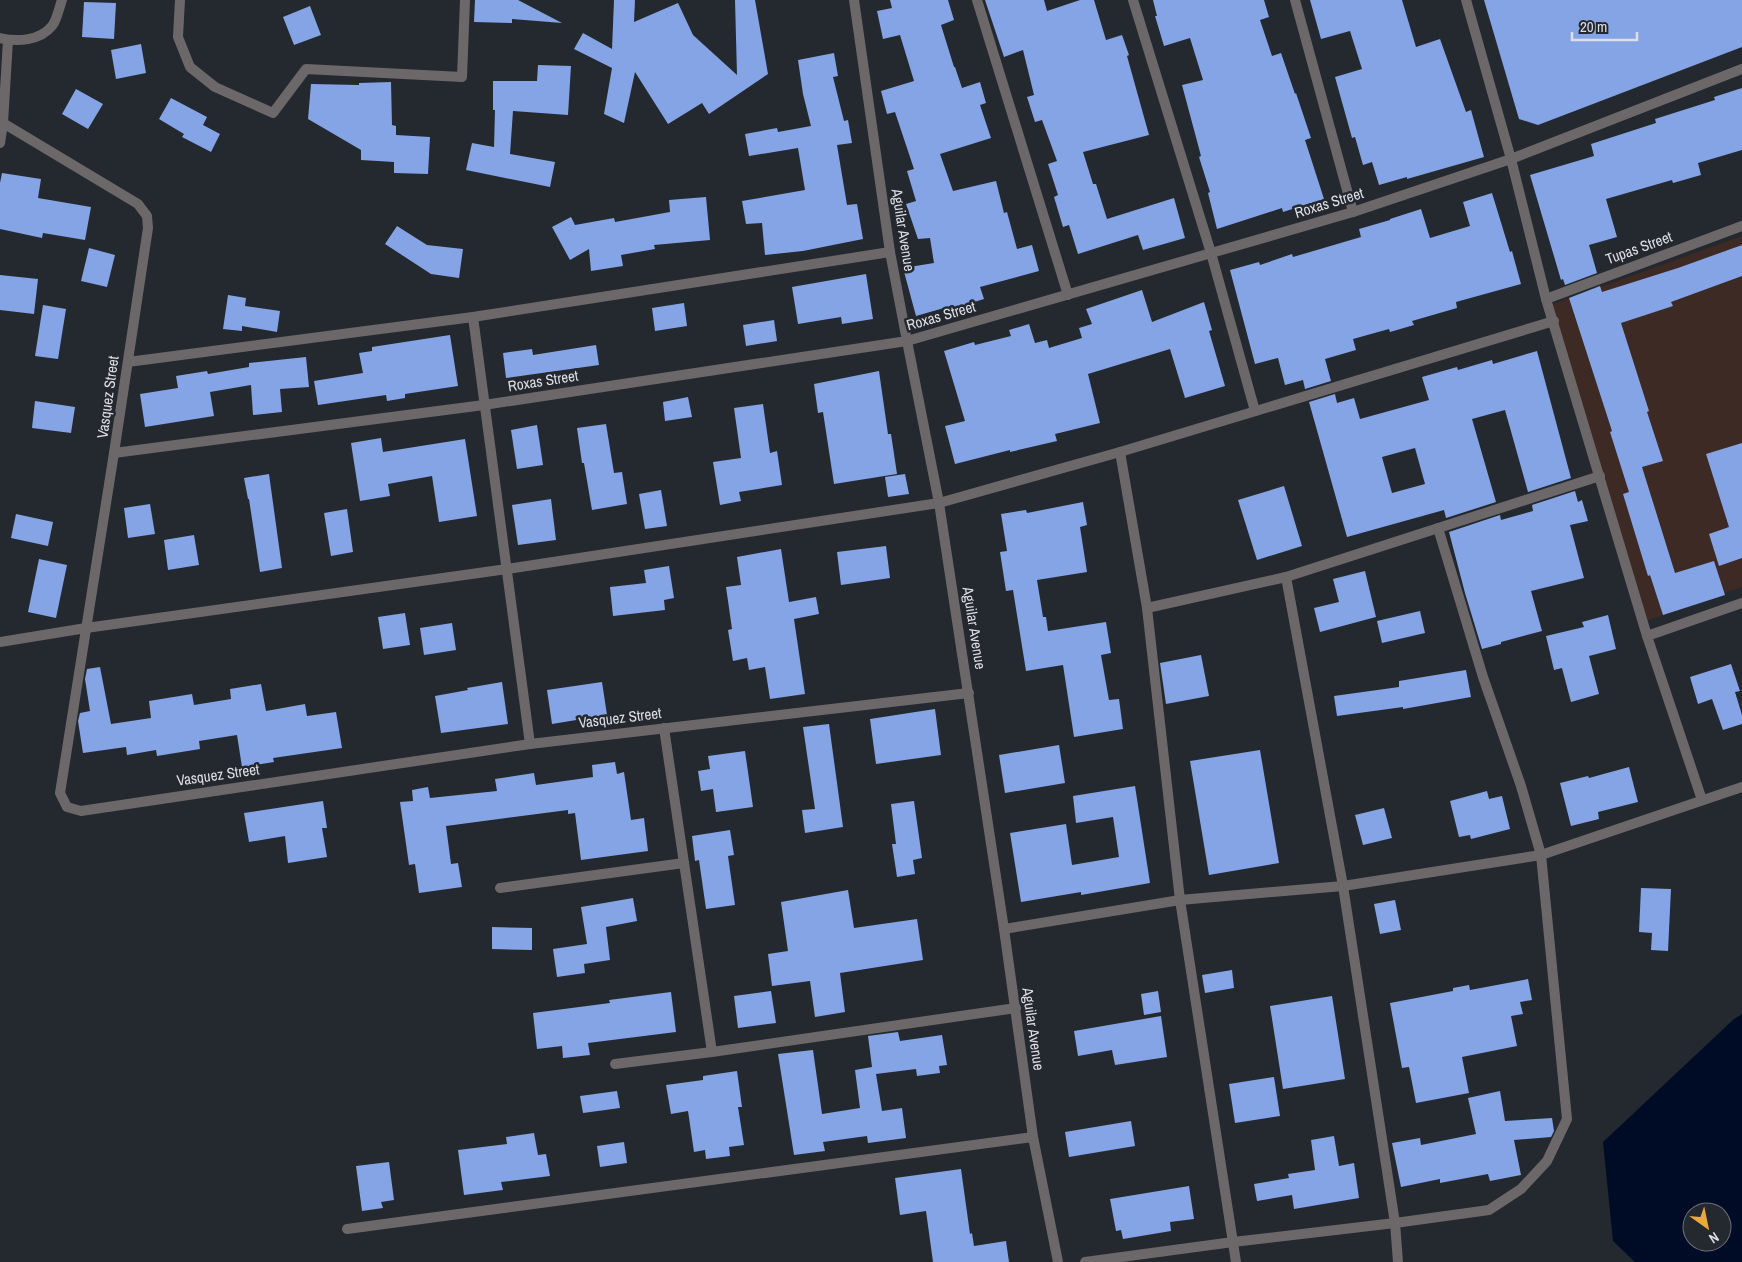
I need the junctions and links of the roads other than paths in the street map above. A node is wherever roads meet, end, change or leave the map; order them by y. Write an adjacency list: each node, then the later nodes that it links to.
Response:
1 (62, 0): 9 (street)
2 (180, 0): 3 (street)
3 (465, 0)
4 (854, 0): 16 (street, Aguilar Avenue)
5 (977, 0): 18 (street)
6 (1133, 0): 17 (street)
7 (1294, 0): 14 (street)
8 (1466, 0): 13 (street)
9 (4, 39): 11 (street)
10 (1742, 69): 13 (street, Roxas Street)
11 (3, 123): 12 (street); 23 (street, Vasquez Street)
12 (0, 143)
13 (1510, 159): 14 (street, Roxas Street); 19 (street)
14 (1353, 212): 17 (street, Roxas Street)
15 (1742, 226): 19 (street, Tupas Street)
16 (890, 252): 20 (street); 22 (street, Aguilar Avenue)
17 (1211, 253): 18 (street, Roxas Street); 25 (street)
18 (1068, 295): 22 (street, Roxas Street)
19 (1546, 299): 21 (street)
20 (473, 317): 23 (street); 24 (street)
21 (1554, 322): 25 (street); 28 (street)
22 (907, 341): 24 (street, Roxas Street); 29 (street, Aguilar Avenue)
23 (128, 362): 27 (street, Vasquez Street)
24 (484, 405): 27 (street, Roxas Street); 31 (street)
25 (1255, 411): 26 (street)
26 (1120, 452): 29 (street); 34 (street)
27 (114, 453): 35 (street, Vasquez Street)
28 (1600, 476): 30 (street); 36 (street)
29 (939, 503): 31 (street); 38 (street, Aguilar Avenue)
30 (1438, 528): 32 (street); 43 (street)
31 (506, 568): 35 (street); 40 (street)
32 (1286, 577): 34 (street); 45 (street)
33 (1742, 602): 36 (street)
34 (1147, 608): 47 (street)
35 (86, 628): 37 (street); 40 (street, Vasquez Street)
36 (1647, 636): 42 (street)
37 (0, 642)
38 (969, 693): 39 (street, Vasquez Street); 48 (street, Aguilar Avenue)
39 (664, 728): 40 (street, Vasquez Street); 44 (street)
40 (530, 744)
41 (1742, 787): 42 (street)
42 (1702, 800): 43 (street)
43 (1541, 854): 45 (street); 53 (street)
44 (684, 863): 46 (street); 50 (street)
45 (1343, 886): 47 (street); 53 (street)
46 (500, 888)
47 (1180, 900): 48 (street); 55 (street)
48 (1004, 929): 49 (street, Aguilar Avenue)
49 (1016, 1008): 50 (street); 52 (street, Aguilar Avenue)
50 (712, 1052): 51 (street)
51 (614, 1064)
52 (1033, 1137): 54 (street); 56 (street, Aguilar Avenue)
53 (1394, 1223): 55 (street); 59 (street)
54 (347, 1229)
55 (1233, 1242): 57 (street); 58 (street)
56 (1058, 1262)
57 (1085, 1262)
58 (1236, 1262)
59 (1398, 1262)

